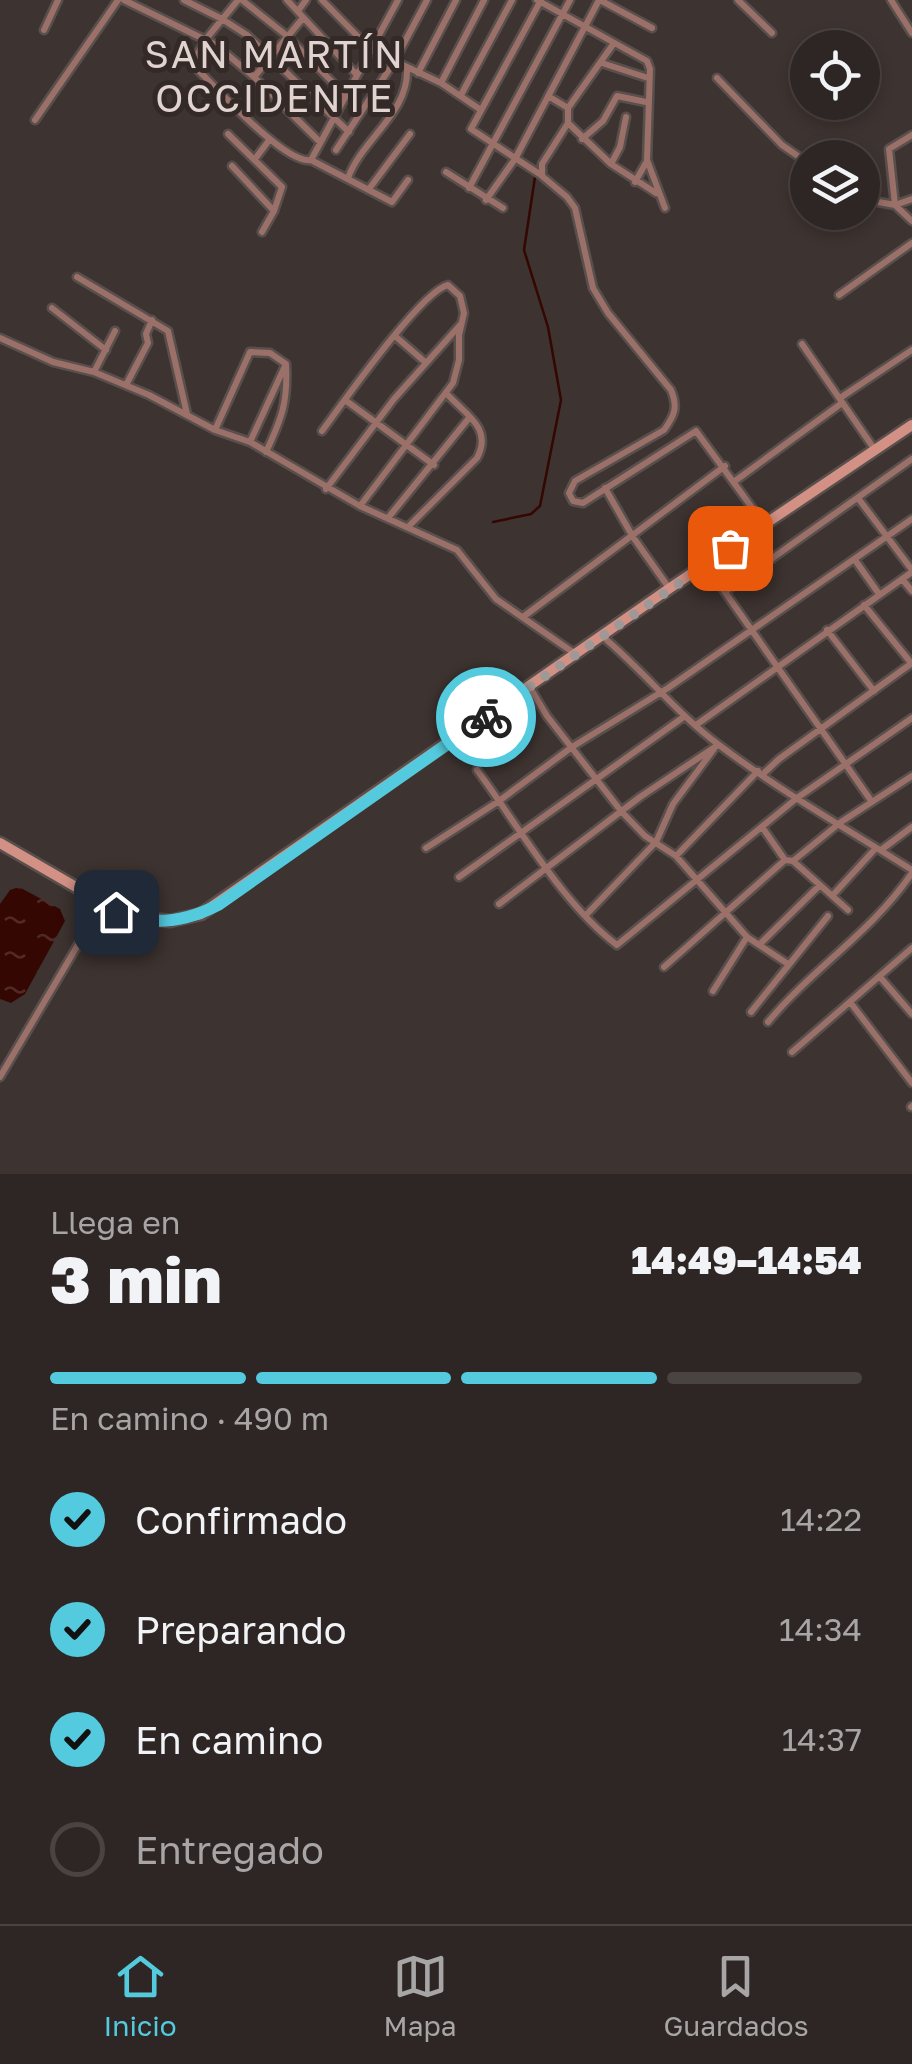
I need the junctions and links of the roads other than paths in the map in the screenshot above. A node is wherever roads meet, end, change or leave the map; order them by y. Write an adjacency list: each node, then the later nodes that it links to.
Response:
1 (58, 0): 23 (street)
2 (121, 0): 27 (street); 48 (street)
3 (184, 0): 20 (street)
4 (240, 0): 20 (street); 26 (street)
5 (287, 0): 18 (street)
6 (306, 0): 18 (street)
7 (322, 0): 29 (street)
8 (397, 0): 29 (street)
9 (427, 0): 31 (street)
10 (456, 0): 34 (street)
11 (484, 0): 39 (street)
12 (512, 0): 41 (street)
13 (570, 0): 19 (street)
14 (600, 0): 21 (street); 22 (street)
15 (738, 0): 25 (street)
16 (892, 0): 24 (street)
17 (539, 1): 19 (street); 45 (street)
18 (300, 14): 26 (street); 35 (street)
19 (562, 14): 21 (street); 57 (street)
20 (222, 18): 27 (street); 30 (street)
21 (585, 26): 28 (street); 42 (street)
22 (652, 28)
23 (44, 30)
24 (912, 32)
25 (772, 33)
26 (286, 35): 30 (street); 40 (street)
27 (206, 39): 36 (street); 55 (street)
28 (614, 43): 32 (street); 37 (street)
29 (371, 50): 31 (street); 35 (street)
30 (270, 57): 36 (street); 47 (street)
31 (394, 62): 33 (street); 50 (street)
32 (602, 63): 37 (street); 44 (street)
33 (408, 69): 34 (street); 68 (street)
34 (418, 73): 39 (street)
35 (357, 75): 40 (street)
36 (254, 77): 56 (street)
37 (649, 78): 43 (street)
38 (717, 78): 59 (street)
39 (441, 82): 41 (street)
40 (346, 96): 47 (street)
41 (461, 96): 45 (street)
42 (547, 96): 44 (street); 60 (street)
43 (646, 102): 54 (street); 63 (street)
44 (568, 108): 49 (street)
45 (481, 110): 57 (street)
46 (626, 117): 64 (street)
47 (334, 119): 50 (street); 56 (street)
48 (34, 120)
49 (568, 122): 54 (street); 67 (street)
50 (349, 132): 58 (street)
51 (228, 134): 61 (street)
52 (410, 134): 72 (street)
53 (912, 135): 77 (street)
54 (582, 139): 64 (street)
55 (270, 140): 61 (street); 62 (street)
56 (320, 142): 62 (street)
57 (494, 143): 60 (street); 71 (street)
58 (336, 150)
59 (790, 150)
60 (515, 159): 67 (street); 75 (street)
61 (255, 160): 80 (street)
62 (311, 160): 68 (street)
63 (647, 160): 70 (street); 73 (street)
64 (611, 164): 70 (street)
65 (232, 166): 80 (street)
66 (446, 172): 71 (street)
67 (542, 176): 116 (street)
68 (348, 178): 72 (street)
69 (408, 180): 72 (street)
70 (635, 182): 73 (street)
71 (469, 188): 75 (street)
72 (369, 189)
73 (658, 194): 79 (street)
74 (912, 199): 77 (street)
75 (486, 200): 78 (street)
76 (880, 202): 77 (street)
77 (896, 205): 81 (street)
78 (503, 208)
79 (664, 208)
80 (274, 211): 82 (street)
81 (912, 221)
82 (262, 232)
83 (912, 242): 85 (street)
84 (77, 277): 87 (street)
85 (838, 295)
86 (52, 308): 93 (street)
87 (152, 320): 98 (street); 102 (street)
88 (462, 322): 90 (street); 95 (street); 99 (street)
89 (114, 330): 93 (street)
90 (395, 336): 95 (street); 100 (street)
91 (0, 338): 97 (street)
92 (802, 344): 101 (street)
93 (106, 350): 97 (street)
94 (912, 350): 101 (street)
95 (424, 362): 104 (street)
96 (286, 364): 106 (street); 108 (street); 111 (street)
97 (94, 372): 98 (street)
98 (126, 386): 102 (street)
99 (446, 394): 103 (street); 109 (street)
100 (345, 400): 104 (street); 107 (street)
101 (841, 400): 110 (street); 115 (street)
102 (187, 414): 106 (street)
103 (469, 418): 113 (street); 122 (street)
104 (376, 422): 109 (street); 117 (street)
105 (912, 425): 110 (street)
106 (215, 430): 108 (street)
107 (322, 432)
108 (250, 442): 111 (street)
109 (406, 444): 113 (street); 119 (street)
110 (875, 450): 123 (street)
111 (266, 452): 117 (street)
112 (912, 459): 118 (street)
113 (434, 465): 120 (street)
114 (725, 466): 115 (street); 116 (street); 124 (street)
115 (736, 481): 123 (street)
116 (605, 488): 124 (street)
117 (326, 489): 119 (street)
118 (858, 498): 125 (street); 126 (street)
119 (360, 506): 120 (street)
120 (388, 518): 122 (street)
121 (912, 520): 125 (street)
122 (408, 527): 136 (street)
123 (760, 528): 126 (street); 128 (street)
124 (633, 536): 131 (street); 136 (street)
125 (886, 538): 127 (street); 129 (street)
126 (772, 558): 133 (street)
127 (855, 560): 134 (street); 137 (street)
128 (705, 564): 131 (street); 133 (street)
129 (912, 571): 130 (street)
130 (902, 579): 132 (street); 134 (street)
131 (670, 588): 139 (street)
132 (912, 591)
133 (726, 592): 137 (street)
134 (879, 594): 135 (street)
135 (864, 605): 138 (street); 141 (street)
136 (523, 617): 140 (street)
137 (754, 630): 142 (street); 145 (street)
138 (827, 630): 142 (street); 144 (street)
139 (602, 636): 140 (street); 145 (street)
140 (575, 654): 143 (street)
141 (912, 664): 144 (street)
142 (778, 666): 148 (street); 149 (street)
143 (529, 686): 151 (street); 177 (street)
144 (874, 691): 149 (street)
145 (658, 692): 146 (street); 151 (street)
146 (685, 716): 148 (street); 156 (street)
147 (912, 718): 152 (street)
148 (696, 725): 150 (street)
149 (820, 730): 152 (street); 154 (street)
150 (718, 744): 154 (street); 160 (street); 165 (street)
151 (572, 747): 156 (street); 158 (street)
152 (845, 764): 157 (street); 159 (street)
153 (478, 770): 158 (street)
154 (761, 772): 157 (street); 169 (street)
155 (912, 776): 159 (street)
156 (597, 778): 160 (street); 164 (street)
157 (797, 798): 161 (street); 162 (street)
158 (500, 800): 164 (street); 167 (street)
159 (872, 802): 161 (street)
160 (621, 811): 165 (street); 171 (street)
161 (838, 824): 168 (street); 170 (street)
162 (762, 827): 170 (street); 174 (street)
163 (912, 827): 168 (street)
164 (520, 834): 171 (street); 173 (street)
165 (656, 842): 169 (street); 181 (street)
166 (0, 843): 177 (street)
167 (426, 848)
168 (879, 849): 172 (street); 176 (street)
169 (676, 856): 174 (street)
170 (789, 860): 175 (street); 180 (street)
171 (546, 867): 178 (street); 181 (street)
172 (912, 872): 193 (street)
173 (459, 877)
174 (698, 880): 180 (street); 181 (street)
175 (820, 885): 176 (street); 184 (street)
176 (832, 896): 179 (street)
177 (102, 904): 195 (street)
178 (499, 904)
179 (848, 910)
180 (722, 912): 183 (street); 187 (street)
181 (586, 915)
182 (828, 916): 186 (street)
183 (747, 936): 184 (street); 189 (street)
184 (760, 944): 186 (street)
185 (912, 948): 188 (street)
186 (788, 964): 191 (street)
187 (664, 967)
188 (880, 977): 190 (street); 192 (street)
189 (713, 991)
190 (850, 1002): 194 (street); 196 (street)
191 (751, 1012)
192 (912, 1014)
193 (768, 1022)
194 (792, 1052)
195 (0, 1077)
196 (912, 1083)

